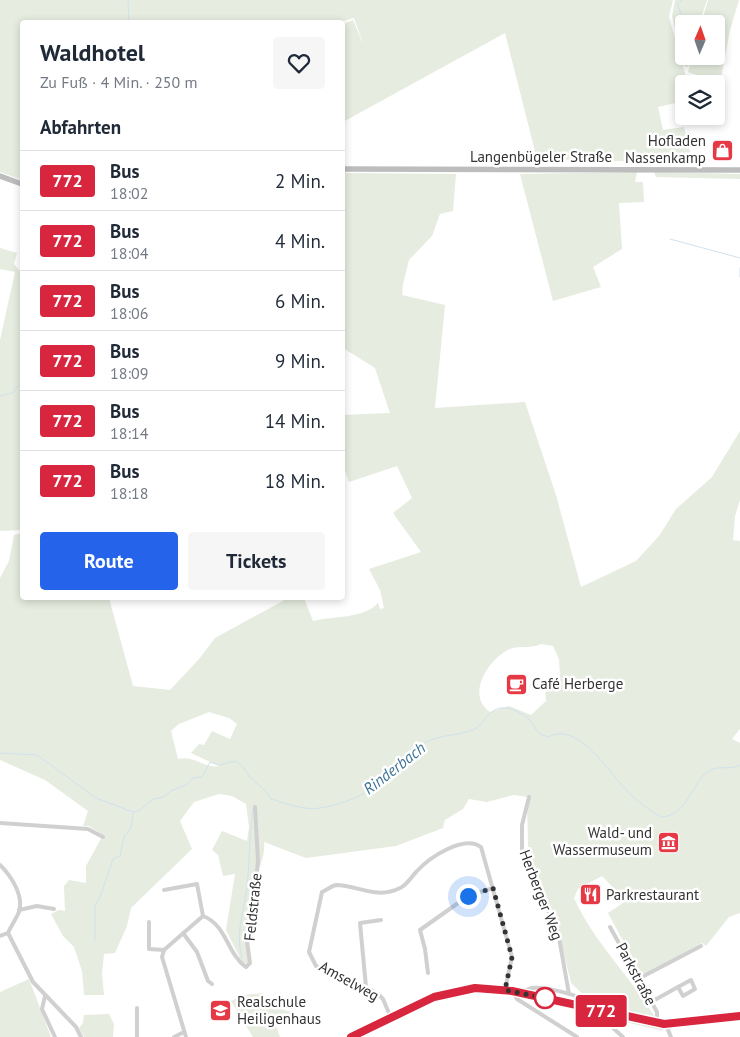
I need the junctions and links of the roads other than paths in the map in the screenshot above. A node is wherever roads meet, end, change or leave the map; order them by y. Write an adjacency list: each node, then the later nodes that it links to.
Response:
1 (345, 169): 2 (main road, Langenbügeler Straße)
2 (740, 170)
3 (0, 176): 4 (main road)
4 (20, 183)
5 (529, 798): 31 (street, Herberger Weg)
6 (255, 806): 14 (street, Feldstraße)
7 (0, 823): 8 (street)
8 (103, 837)
9 (0, 866): 13 (street)
10 (493, 888): 23 (street); 26 (street, Amselweg); 28 (street)
11 (164, 890): 14 (street)
12 (54, 909): 13 (street)
13 (19, 910): 18 (street)
14 (203, 916): 19 (street)
15 (381, 920): 26 (street)
16 (149, 922): 22 (street)
17 (610, 927): 24 (street, Parkstraße)
18 (8, 933): 20 (street); 32 (street)
19 (183, 933): 22 (street); 25 (street)
20 (0, 936)
21 (701, 946): 24 (street)
22 (164, 950): 41 (street)
23 (428, 973)
24 (638, 979): 33 (street, Parkstraße)
25 (212, 984)
26 (366, 987): 38 (street, Amselweg)
27 (678, 987): 27 (street); 33 (street)
28 (505, 990): 29 (main road); 38 (main road)
29 (512, 991): 30 (main road); 48 (street)
30 (520, 992): 31 (street); 35 (main road)
31 (569, 994): 35 (street)
32 (46, 996): 42 (street); 43 (street)
33 (651, 1002): 39 (street, Parkstraße)
34 (136, 1008): 44 (street)
35 (588, 1008): 36 (main road)
36 (596, 1010): 39 (main road); 49 (street)
37 (740, 1016): 40 (main road)
38 (391, 1018): 47 (main road)
39 (657, 1023): 40 (main road)
40 (666, 1025): 50 (street)
41 (184, 1032): 45 (street); 46 (street)
42 (55, 1037)
43 (81, 1037)
44 (138, 1037)
45 (174, 1037)
46 (186, 1037)
47 (352, 1037)
48 (577, 1037)
49 (623, 1037)
50 (671, 1037)

